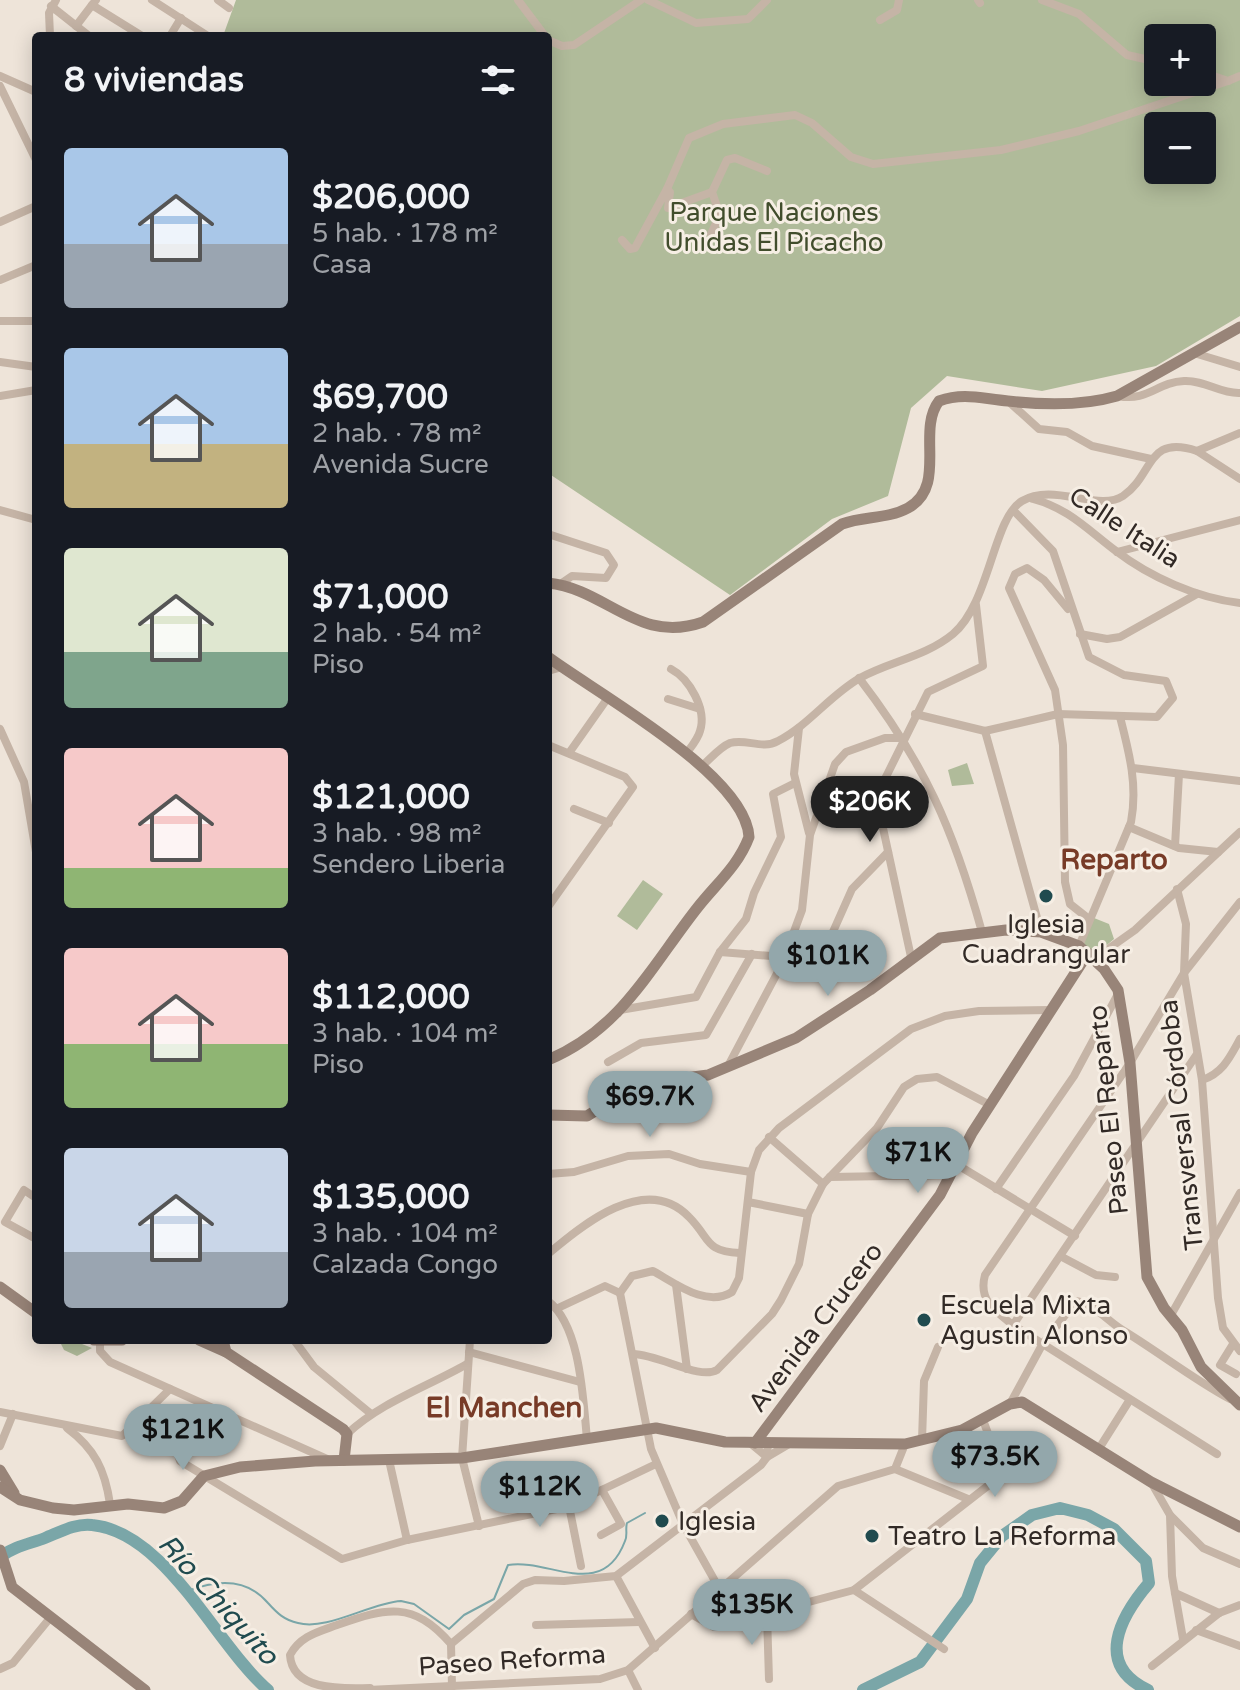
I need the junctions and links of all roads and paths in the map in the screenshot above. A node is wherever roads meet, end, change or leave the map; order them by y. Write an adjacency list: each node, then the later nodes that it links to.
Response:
1 (152, 0): 12 (street)
2 (218, 0): 11 (street)
3 (518, 0): 20 (street)
4 (641, 0): 21 (street)
5 (648, 0): 6 (street)
6 (767, 0)
7 (899, 0): 13 (street)
8 (1042, 0): 22 (street)
9 (53, 3): 14 (street); 15 (street)
10 (94, 3): 14 (street); 17 (street)
11 (229, 8)
12 (181, 18): 18 (street); 19 (street)
13 (880, 20)
14 (76, 26): 16 (street)
15 (50, 32)
16 (84, 32)
17 (136, 32)
18 (172, 32)
19 (197, 32)
20 (542, 32)
21 (552, 41)
22 (1144, 59)
23 (0, 76): 28 (street)
24 (1240, 76): 26 (street)
25 (1216, 77): 26 (street)
26 (1228, 81): 31 (street)
27 (0, 86): 29 (street)
28 (32, 90)
29 (32, 152)
30 (767, 171): 32 (street)
31 (667, 189): 32 (street); 36 (street)
32 (712, 192): 35 (street)
33 (32, 206): 34 (street)
34 (0, 222)
35 (711, 234)
36 (622, 240)
37 (32, 267): 38 (street)
38 (0, 280)
39 (0, 321): 40 (street)
40 (32, 321)
41 (1240, 327): 42 (street)
42 (1194, 353): 45 (street); 49 (street)
43 (0, 362): 44 (street)
44 (32, 366)
45 (1240, 367)
46 (32, 391): 48 (street)
47 (1240, 393): 49 (street)
48 (0, 396)
49 (1117, 396): 50 (street)
50 (1008, 401): 53 (street); 62 (street)
51 (1240, 433): 52 (street)
52 (1197, 451): 53 (street); 54 (street)
53 (1151, 459): 55 (street)
54 (1240, 479)
55 (1029, 497): 57 (street); 61 (street, Calle Italia)
56 (0, 510): 58 (street)
57 (1013, 510): 65 (street); 66 (street)
58 (32, 519)
59 (1240, 520): 61 (street)
60 (552, 535): 62 (street)
61 (1117, 552): 63 (street, Calle Italia)
62 (554, 584)
63 (1197, 594): 64 (street, Calle Italia); 67 (street)
64 (1240, 603)
65 (976, 605): 72 (street); 76 (street)
66 (1074, 617): 67 (street); 77 (street)
67 (1080, 634): 78 (street)
68 (552, 660): 69 (street)
69 (562, 667): 71 (street); 73 (street)
70 (671, 669): 75 (street)
71 (552, 670)
72 (859, 678): 79 (street); 82 (street)
73 (607, 699): 84 (street); 85 (street)
74 (668, 699): 75 (street)
75 (700, 709): 85 (street)
76 (915, 714): 81 (street); 82 (street)
77 (1058, 714): 78 (street); 81 (street); 103 (street)
78 (1120, 717): 87 (street)
79 (799, 728): 86 (street); 90 (street)
80 (0, 729): 94 (street)
81 (985, 731): 105 (street)
82 (903, 738): 96 (street); 98 (street); 104 (street)
83 (552, 747): 84 (street)
84 (569, 753): 92 (street)
85 (686, 754): 86 (street)
86 (702, 766): 113 (street)
87 (1133, 768): 88 (street); 93 (street)
88 (1179, 774): 89 (street); 97 (street)
89 (1240, 781)
90 (795, 783): 96 (street); 106 (street)
91 (574, 809): 92 (street)
92 (609, 823): 101 (street)
93 (1129, 827): 97 (street); 103 (street)
94 (32, 829)
95 (1240, 832): 99 (street, Avenida Crucero)
96 (810, 835): 109 (street)
97 (1175, 846): 99 (street)
98 (888, 852): 109 (street); 110 (street)
99 (1218, 852): 100 (street, Avenida Crucero)
100 (1177, 889): 107 (street, Avenida Crucero); 111 (street, Transversal Córdoba)
101 (552, 901)
102 (1240, 902): 111 (street)
103 (1089, 919): 107 (street)
104 (982, 932): 105 (street); 110 (street)
105 (1041, 932): 107 (street)
106 (720, 952): 108 (street); 113 (street)
107 (1087, 953): 112 (street, Paseo El Reparto); 114 (street, Avenida Crucero)
108 (752, 954): 109 (street); 118 (street)
109 (783, 957): 120 (street)
110 (911, 957): 120 (street)
111 (1184, 973): 116 (street, Transversal Córdoba); 119 (street)
112 (1118, 994): 119 (street, Paseo El Reparto); 130 (street)
113 (620, 1010): 117 (street)
114 (1050, 1010): 122 (street, Avenida Crucero); 124 (street)
115 (1240, 1039): 121 (street)
116 (1198, 1054): 121 (street, Transversal Córdoba); 125 (street)
117 (552, 1058)
118 (608, 1062)
119 (1130, 1063): 125 (street, Paseo El Reparto); 134 (street)
120 (727, 1068): 123 (street)
121 (1202, 1080): 138 (street, Transversal Córdoba)
122 (990, 1105): 126 (street, Avenida Crucero); 129 (street)
123 (552, 1115)
124 (769, 1137): 127 (street); 129 (street)
125 (1134, 1148): 136 (street); 149 (street, Paseo El Reparto)
126 (953, 1170): 129 (street); 130 (street); 177 (street, Avenida Crucero)
127 (751, 1172): 128 (street); 133 (street)
128 (552, 1174)
129 (826, 1180): 135 (street)
130 (996, 1189): 134 (street)
131 (32, 1195): 137 (street)
132 (1240, 1196): 138 (street)
133 (748, 1202): 135 (street); 140 (street)
134 (1030, 1209): 136 (street); 150 (street)
135 (808, 1214): 161 (street)
136 (1075, 1236): 141 (street)
137 (32, 1237)
138 (1213, 1237): 149 (street); 157 (street, Transversal Córdoba)
139 (552, 1251): 140 (street)
140 (740, 1253): 143 (street)
141 (1062, 1257): 142 (street); 150 (street)
142 (1115, 1277)
143 (676, 1285): 145 (street); 161 (street)
144 (0, 1287): 148 (street)
145 (620, 1293): 147 (street); 159 (street)
146 (552, 1304): 147 (street)
147 (558, 1308): 163 (street)
148 (32, 1310)
149 (1171, 1315): 167 (street, Paseo El Reparto)
150 (1013, 1325): 154 (street)
151 (98, 1344): 164 (street)
152 (297, 1344): 169 (street)
153 (470, 1344): 158 (street)
154 (1042, 1345): 165 (street); 166 (street); 167 (street)
155 (224, 1346): 174 (street)
156 (938, 1347): 176 (street)
157 (1236, 1348): 162 (street, Transversal Córdoba)
158 (469, 1352): 160 (street); 163 (street)
159 (633, 1354): 161 (street); 173 (street)
160 (467, 1364): 169 (street); 185 (street)
161 (687, 1369)
162 (1236, 1374)
163 (580, 1382): 175 (street)
164 (170, 1389): 172 (street); 186 (street)
165 (1129, 1401): 181 (street); 183 (street)
166 (1010, 1404): 171 (street); 181 (street)
167 (1239, 1404)
168 (0, 1412): 170 (street)
169 (370, 1413): 174 (street)
170 (13, 1414): 172 (street); 180 (street)
171 (983, 1420): 176 (street); 196 (street)
172 (67, 1427): 198 (street)
173 (646, 1429): 175 (street); 177 (street); 189 (street)
174 (347, 1434): 187 (street)
175 (587, 1439): 185 (street)
176 (922, 1440): 179 (street)
177 (758, 1443): 178 (street); 184 (street); 184 (street)
178 (789, 1444): 179 (street); 184 (street)
179 (905, 1444): 190 (street)
180 (0, 1446)
181 (1100, 1447): 193 (street)
182 (177, 1452): 192 (street)
183 (1217, 1454)
184 (767, 1457): 201 (street)
185 (462, 1458): 188 (street); 202 (street)
186 (330, 1460): 187 (street); 192 (street)
187 (344, 1460): 188 (street)
188 (389, 1460): 205 (street)
189 (656, 1464): 195 (street); 201 (street)
190 (895, 1469): 196 (street); 210 (street, Paseo Reforma)
191 (0, 1470): 197 (street)
192 (204, 1476): 198 (street); 205 (street)
193 (1151, 1482): 200 (street); 203 (street)
194 (0, 1487): 197 (street)
195 (602, 1490): 199 (street); 204 (street)
196 (968, 1499): 211 (street)
197 (20, 1500): 198 (street)
198 (110, 1504)
199 (569, 1506): 202 (street); 208 (street)
200 (1170, 1515): 207 (street); 212 (street)
201 (683, 1524): 209 (street); 210 (street)
202 (479, 1526): 205 (street)
203 (1240, 1527)
204 (601, 1535)
205 (407, 1540)
206 (0, 1550): 217 (street)
207 (1240, 1564)
208 (581, 1566)
209 (616, 1576): 218 (street); 222 (street)
210 (720, 1590): 215 (street, Paseo Reforma)
211 (854, 1590): 216 (street); 225 (street)
212 (1175, 1593): 214 (street); 221 (street)
213 (1240, 1605): 214 (street)
214 (1219, 1613): 220 (street)
215 (691, 1614): 216 (street); 224 (street, Paseo Reforma)
216 (767, 1615): 229 (street)
217 (50, 1618): 227 (street); 230 (street)
218 (639, 1622): 219 (street); 224 (street)
219 (536, 1625)
220 (1196, 1630): 221 (street); 223 (street)
221 (1183, 1639): 226 (street)
222 (451, 1644): 231 (street); 232 (street, Paseo Reforma)
223 (1240, 1646)
224 (655, 1648): 228 (street, Paseo Reforma)
225 (944, 1649)
226 (1152, 1666)
227 (0, 1669)
228 (628, 1670): 231 (street, Paseo Reforma); 235 (street)
229 (769, 1679)
230 (137, 1685): 233 (street); 234 (street)
231 (452, 1687): 232 (street, Paseo Reforma)
232 (369, 1689)
233 (121, 1690)
234 (155, 1690)
235 (638, 1690)

